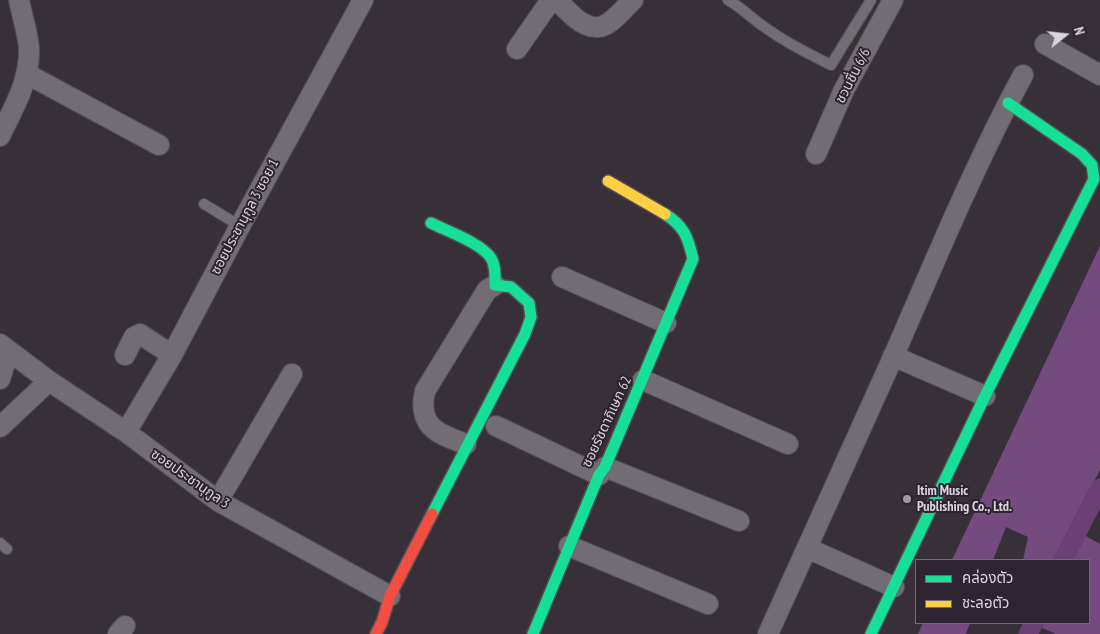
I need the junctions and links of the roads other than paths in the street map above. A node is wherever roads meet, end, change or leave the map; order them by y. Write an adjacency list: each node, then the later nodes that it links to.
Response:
1 (19, 0): 11 (street)
2 (363, 0): 21 (street, ซอยประชานุกูล 3 ซอย 1)
3 (551, 0): 10 (street)
4 (557, 0): 5 (street)
5 (633, 0)
6 (871, 0): 8 (lane)
7 (894, 0): 17 (street, ชวนชื่น 6/6)
8 (735, 2)
9 (1045, 44): 13 (street)
10 (518, 49)
11 (27, 74): 15 (street); 16 (street)
12 (1023, 75): 14 (street)
13 (1100, 75)
14 (1008, 103): 28 (street); 33 (street)
15 (0, 136)
16 (159, 145)
17 (816, 154)
18 (608, 181): 24 (street, ซอยรัชดาภิเษก 62)
19 (204, 204): 21 (lane)
20 (430, 222): 23 (street)
21 (240, 226): 27 (street, ซอยประชานุกูล 3 ซอย 1)
22 (562, 278): 24 (street)
23 (495, 285): 37 (street); 37 (street)
24 (666, 323): 31 (street, ซอยรัชดาภิเษก 62)
25 (4, 348): 30 (street); 32 (street, ซอยประชานุกูล 3)
26 (125, 355): 27 (street)
27 (172, 355): 36 (street, ซอยประชานุกูล 3 ซอย 1)
28 (893, 356): 33 (street); 43 (street)
29 (292, 374): 40 (street)
30 (0, 379)
31 (643, 380): 38 (street); 39 (street, ซอยรัชดาภิเษก 62)
32 (49, 381): 35 (street); 36 (street, ซอยประชานุกูล 3)
33 (985, 396): 44 (street)
34 (496, 426): 39 (street)
35 (0, 427)
36 (126, 432): 40 (street, ซอยประชานุกูล 3)
37 (466, 444): 45 (street)
38 (788, 444)
39 (602, 471): 41 (street); 42 (street, ซอยรัชดาภิเษก 62)
40 (218, 501): 45 (street, ซอยประชานุกูล 3)
41 (740, 521)
42 (569, 546): 46 (street); 48 (street, ซอยรัชดาภิเษก 62)
43 (807, 548): 44 (street); 49 (street)
44 (894, 587): 50 (street)
45 (390, 596): 47 (street)
46 (708, 604)
47 (376, 634)
48 (533, 634)
49 (768, 634)
50 (871, 634)

